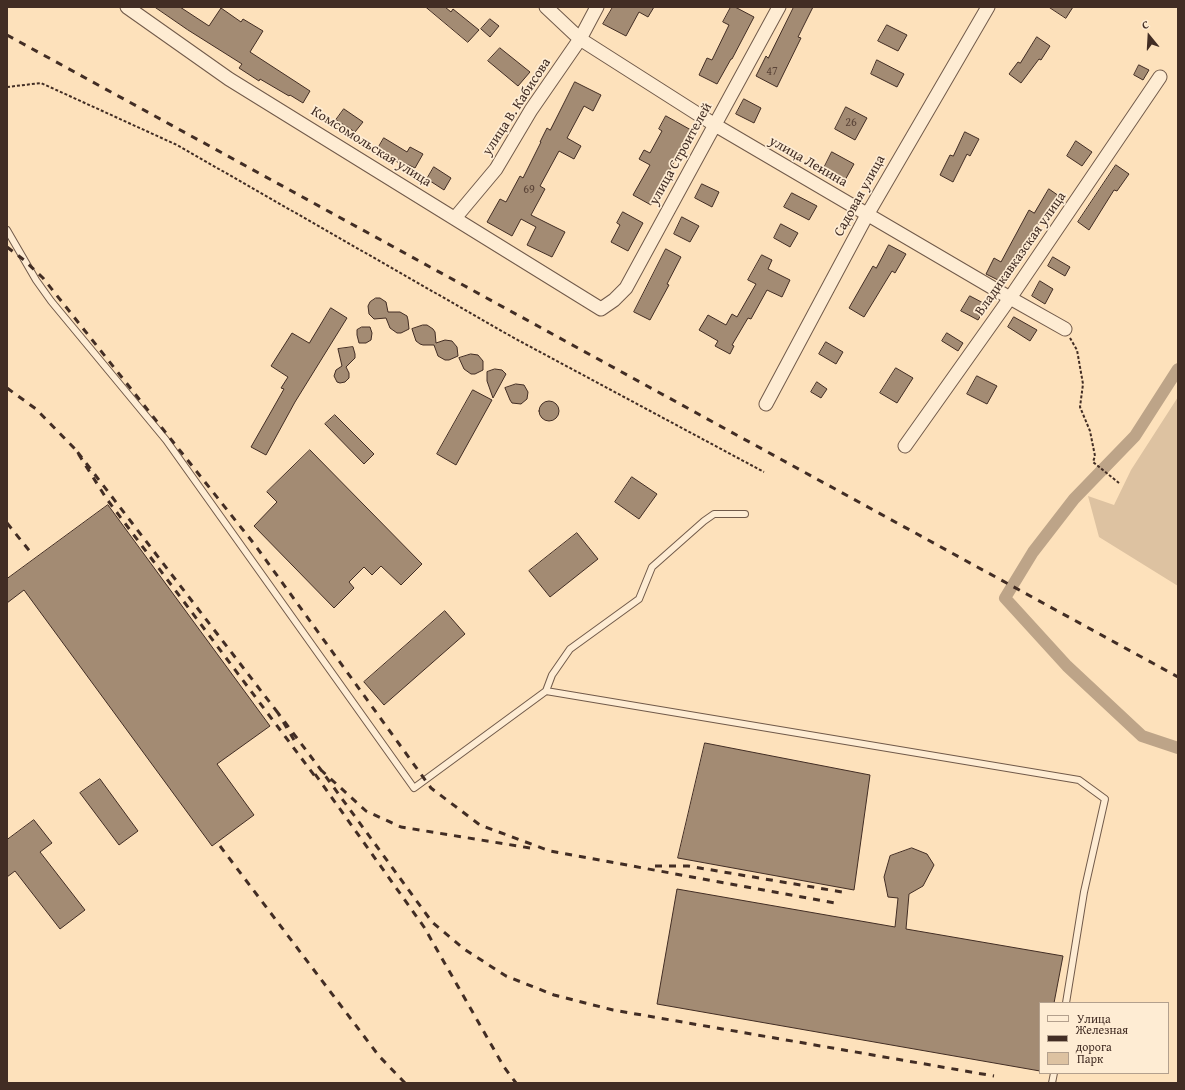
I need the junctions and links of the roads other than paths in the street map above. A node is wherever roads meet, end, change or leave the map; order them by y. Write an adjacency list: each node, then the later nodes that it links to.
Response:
1 (127, 7): 10 (street, Комсомольская улица)
2 (546, 7): 6 (street, улица Ленина)
3 (597, 7): 6 (street, улица В. Кабисова)
4 (779, 7): 8 (street, улица Строителей)
5 (988, 7): 9 (street, Садовая улица)
6 (580, 39): 8 (street, улица Ленина); 10 (street, улица В. Кабисова)
7 (1160, 77): 12 (street, Владикавказская улица)
8 (715, 125): 9 (street, улица Ленина); 13 (street, улица Строителей)
9 (867, 215): 12 (street, улица Ленина); 15 (street, Садовая улица)
10 (455, 218): 13 (street, Комсомольская улица)
11 (7, 230): 18 (lane)
12 (1010, 298): 14 (street, улица Ленина); 16 (street, Владикавказская улица)
13 (602, 309)
14 (1065, 329)
15 (766, 404)
16 (905, 446)
17 (745, 514): 18 (lane)
18 (546, 691): 19 (lane)
19 (1066, 1002)

